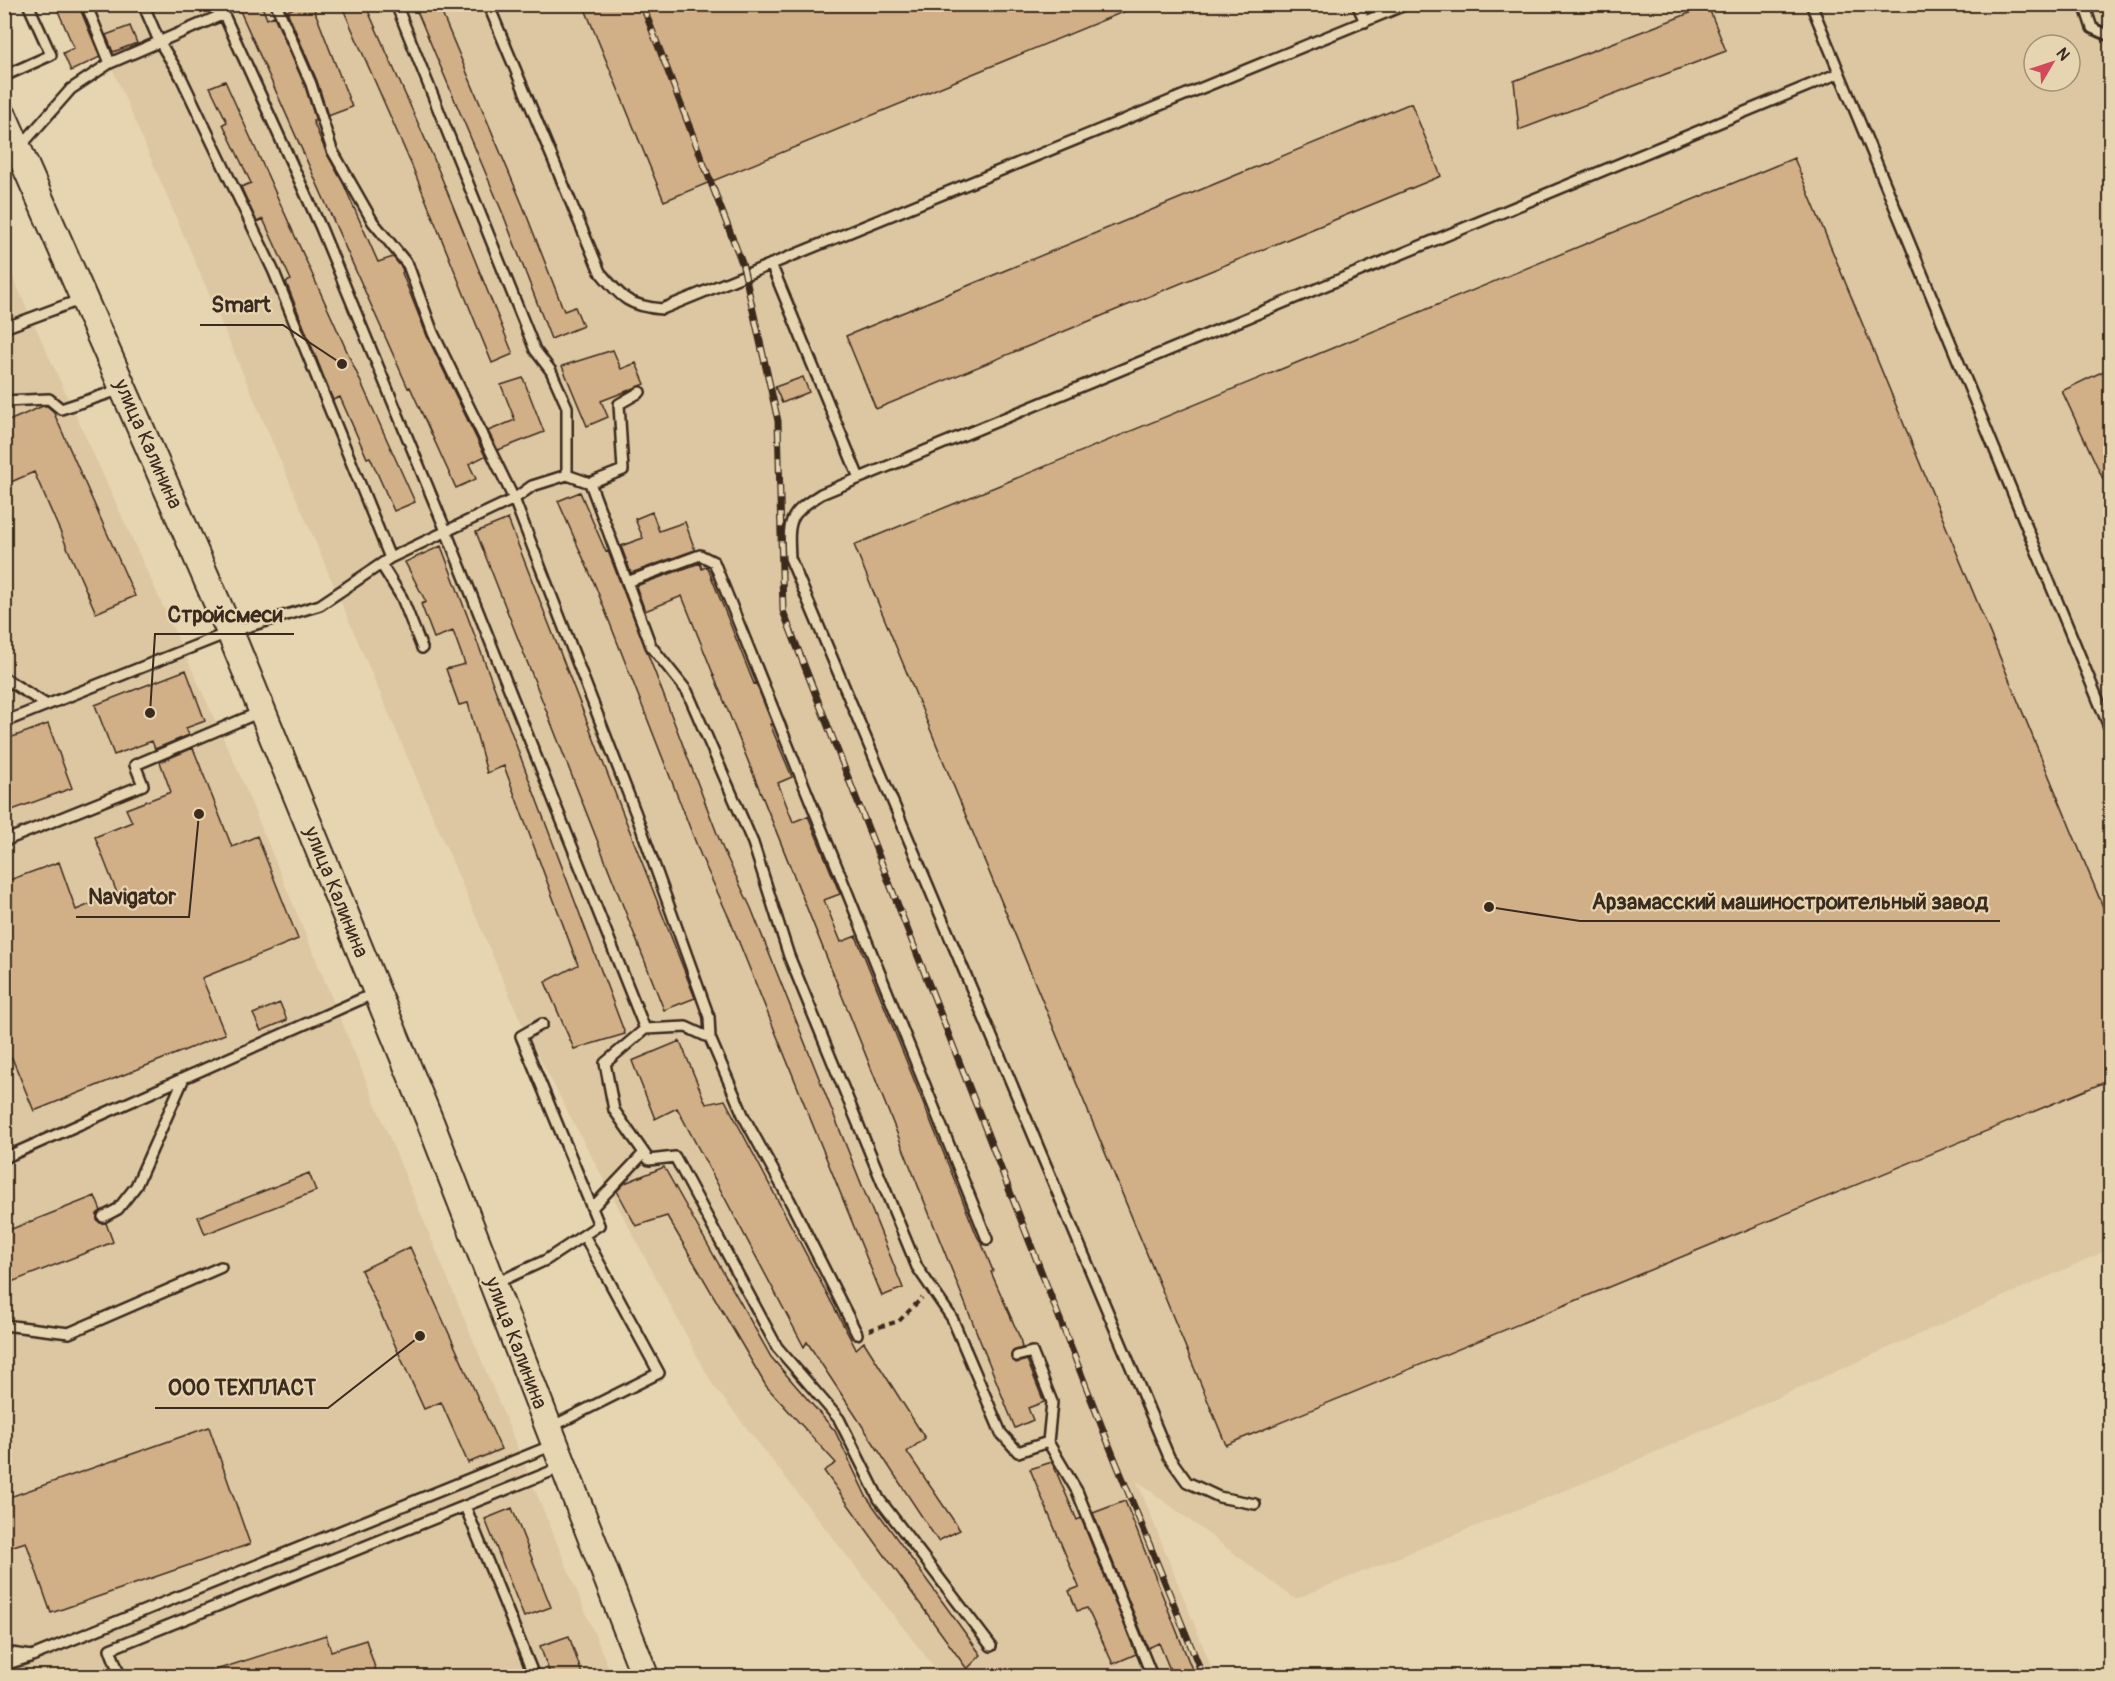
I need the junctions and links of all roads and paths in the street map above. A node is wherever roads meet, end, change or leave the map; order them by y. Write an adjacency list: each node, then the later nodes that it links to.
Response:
1 (28, 4): 18 (lane)
2 (86, 4): 16 (lane)
3 (143, 4): 15 (lane)
4 (219, 4): 12 (lane)
5 (276, 4): 30 (lane)
6 (396, 4): 27 (lane)
7 (488, 4): 21 (lane)
8 (1357, 4): 13 (lane)
9 (1407, 4): 13 (lane)
10 (1811, 4): 17 (lane)
11 (2084, 4): 14 (lane)
12 (224, 14): 15 (lane); 31 (lane)
13 (1365, 22): 21 (lane)
14 (2110, 36)
15 (159, 41): 16 (lane); 32 (lane)
16 (110, 63): 20 (lane)
17 (1839, 73): 28 (lane); 41 (lane)
18 (4, 76)
19 (4, 117): 20 (street, улица Калинина)
20 (18, 148): 22 (street, улица Калинина)
21 (771, 264): 28 (lane)
22 (84, 298): 23 (lane); 24 (street, улица Калинина)
23 (4, 328)
24 (124, 389): 26 (lane); 35 (street, улица Калинина)
25 (640, 392): 29 (lane)
26 (4, 401)
27 (567, 475): 29 (lane); 30 (lane)
28 (860, 478): 62 (lane)
29 (590, 483): 34 (lane)
30 (514, 499): 31 (lane); 46 (lane)
31 (446, 531): 32 (lane); 45 (lane)
32 (390, 558): 33 (lane)
33 (381, 564): 35 (lane); 36 (lane)
34 (627, 582): 53 (lane); 56 (lane)
35 (230, 632): 38 (lane); 39 (street, улица Калинина)
36 (422, 648)
37 (4, 678): 38 (lane)
38 (47, 705): 40 (lane)
39 (262, 711): 42 (lane); 43 (street, улица Калинина)
40 (4, 722)
41 (2110, 729)
42 (4, 841)
43 (378, 993): 47 (lane); 55 (street, улица Калинина)
44 (542, 1024): 50 (lane)
45 (645, 1029): 46 (lane); 48 (lane)
46 (710, 1038): 58 (lane)
47 (184, 1078): 49 (lane); 51 (lane)
48 (644, 1153): 50 (lane); 64 (lane)
49 (4, 1158)
50 (592, 1208): 52 (lane)
51 (103, 1217)
52 (584, 1235): 55 (lane); 61 (lane)
53 (987, 1239)
54 (221, 1267): 57 (lane)
55 (493, 1284): 61 (street, улица Калинина)
56 (932, 1289): 58 (path); 60 (lane)
57 (4, 1325)
58 (857, 1334)
59 (1017, 1356): 60 (lane)
60 (1048, 1442): 71 (lane)
61 (556, 1446): 63 (lane); 66 (lane); 70 (street, улица Калинина)
62 (1255, 1504)
63 (465, 1506): 68 (lane); 69 (lane)
64 (990, 1646)
65 (4, 1652): 66 (lane)
66 (32, 1656): 67 (lane)
67 (4, 1665)
68 (120, 1677)
69 (534, 1677)
70 (645, 1677)
71 (1152, 1677)

